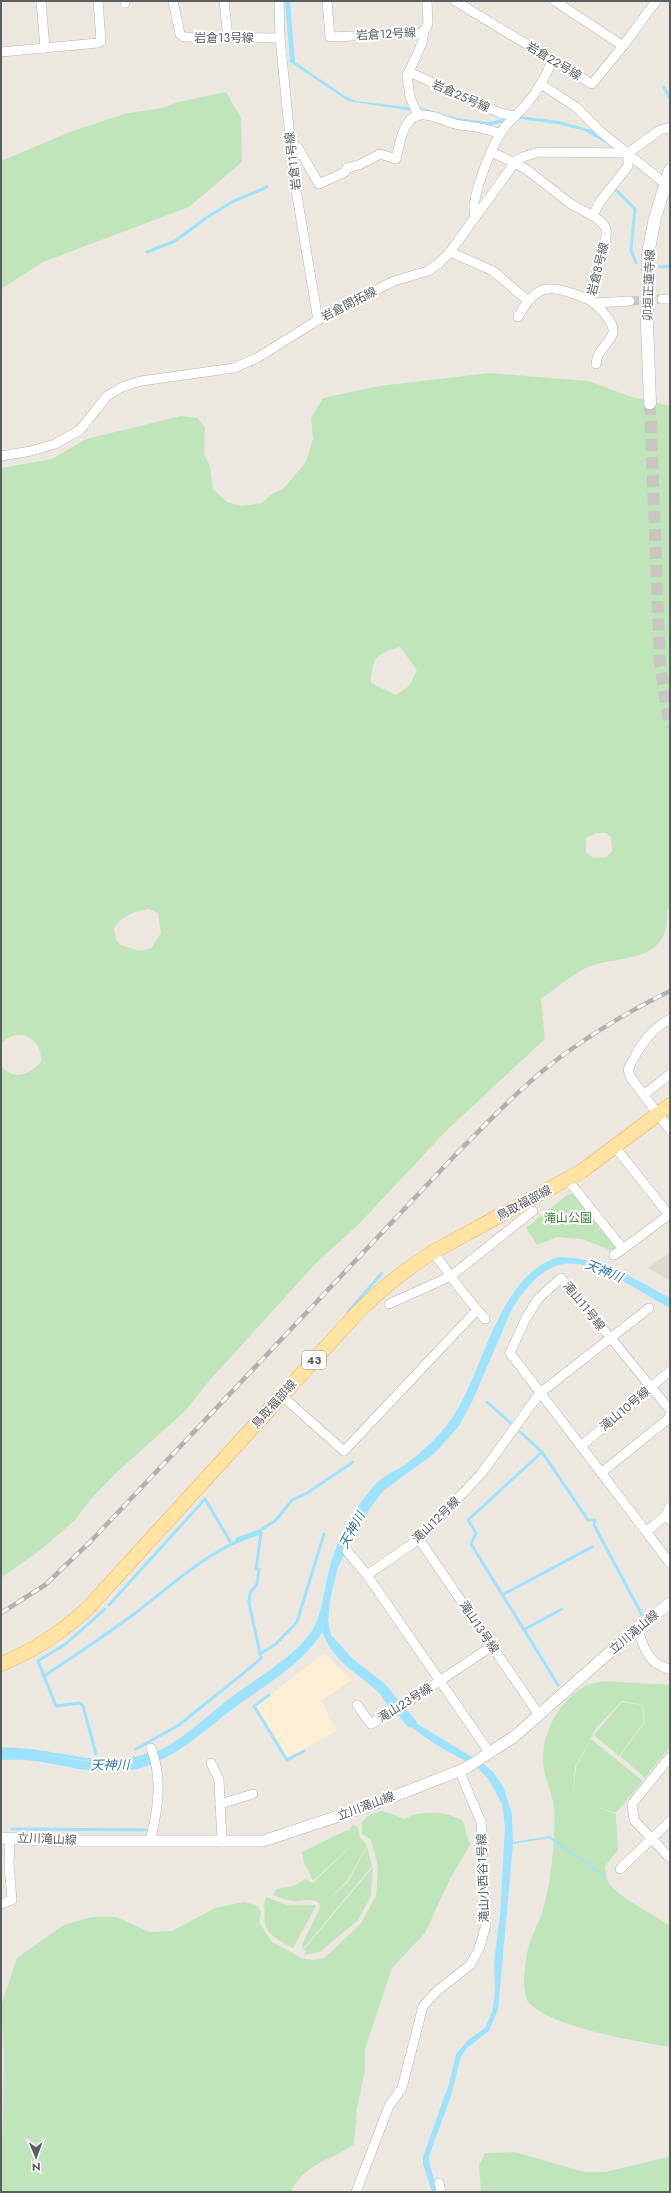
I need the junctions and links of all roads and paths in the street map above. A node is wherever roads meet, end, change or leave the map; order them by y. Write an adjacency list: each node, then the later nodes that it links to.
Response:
1 (41, 1): 15 (street)
2 (98, 1): 15 (street)
3 (173, 1): 12 (street, 岩倉13号線)
4 (224, 1): 12 (street)
5 (279, 1): 13 (street, 岩倉11号線)
6 (327, 1): 11 (street, 岩倉12号線)
7 (426, 1): 11 (street)
8 (455, 1): 17 (street, 岩倉22号線)
9 (555, 1): 14 (street)
10 (654, 4): 14 (street, 岩倉22号線)
11 (423, 33): 18 (street, 岩倉12号線)
12 (228, 38): 13 (street, 岩倉13号線)
13 (280, 38): 24 (street, 岩倉11号線)
14 (623, 46): 17 (street, 岩倉22号線)
15 (45, 48): 16 (street)
16 (1, 52)
17 (553, 60): 19 (street)
18 (409, 72): 20 (street, 岩倉12号線); 21 (street, 岩倉25号線)
19 (541, 84): 21 (street); 26 (street)
20 (417, 112): 23 (street); 24 (street)
21 (513, 119): 23 (street)
22 (670, 127): 26 (street)
23 (500, 134): 25 (street)
24 (290, 141): 37 (street, 岩倉11号線)
25 (492, 152): 27 (street, 岩倉8号線); 31 (street)
26 (628, 153): 27 (street, 岩倉開拓線); 29 (street); 30 (street)
27 (515, 163): 30 (street, 岩倉8号線); 31 (street, 岩倉開拓線)
28 (670, 170): 29 (main road, 卯垣正蓮寺線)
29 (668, 186): 39 (main road, 卯垣正蓮寺線)
30 (593, 216): 34 (street, 岩倉8号線)
31 (475, 218): 32 (street, 岩倉開拓線)
32 (450, 252): 33 (street); 37 (street, 岩倉開拓線)
33 (528, 300): 34 (street); 36 (street)
34 (591, 301): 35 (street); 38 (street, 岩倉8号線)
35 (630, 301)
36 (518, 317)
37 (318, 320): 40 (street, 岩倉開拓線)
38 (596, 364)
39 (650, 403)
40 (1, 456)
41 (670, 1019): 43 (street)
42 (670, 1074): 43 (street)
43 (644, 1095): 45 (street)
44 (670, 1105): 45 (main road, 鳥取福部線 / 43)
45 (658, 1114): 46 (street); 47 (main road, 鳥取福部線 / 43)
46 (670, 1130)
47 (615, 1147): 48 (main road, 鳥取福部線 / 43); 50 (street)
48 (567, 1179): 51 (street); 52 (main road, 鳥取福部線 / 43)
49 (533, 1211): 54 (street)
50 (669, 1215): 51 (street)
51 (623, 1249): 53 (street)
52 (433, 1252): 54 (street); 63 (main road, 鳥取福部線 / 43)
53 (614, 1255)
54 (451, 1276): 55 (street); 57 (street)
55 (389, 1304)
56 (649, 1308): 59 (street, 滝山12号線)
57 (477, 1310): 58 (street); 63 (street)
58 (485, 1319)
59 (609, 1338): 61 (street, 滝山11号線); 62 (street, 滝山12号線); 62 (street, 滝山11号線)
60 (670, 1371): 61 (street, 滝山10号線)
61 (651, 1387): 64 (street, 滝山11号線); 66 (street, 滝山10号線)
62 (540, 1393): 66 (street, 滝山11号線); 71 (street, 滝山12号線)
63 (282, 1396): 78 (main road, 鳥取福部線 / 43)
64 (670, 1410)
65 (670, 1414): 67 (street)
66 (581, 1446): 67 (street, 滝山11号線)
67 (601, 1473): 70 (street, 滝山11号線)
68 (670, 1507): 69 (street)
69 (667, 1518): 70 (street)
70 (646, 1532): 73 (street, 滝山11号線)
71 (419, 1539): 74 (street, 滝山12号線); 77 (street, 滝山13号線)
72 (347, 1552): 74 (street)
73 (670, 1563)
74 (367, 1575): 80 (street)
75 (670, 1603): 76 (street, 立川滝山線)
76 (637, 1628): 79 (street); 82 (street, 立川滝山線)
77 (492, 1646): 80 (street); 82 (street, 滝山13号線)
78 (1, 1664)
79 (670, 1669)
80 (439, 1682): 81 (street, 滝山23号線); 84 (street)
81 (357, 1705)
82 (539, 1715): 84 (street, 立川滝山線)
83 (152, 1750): 93 (street)
84 (485, 1755): 87 (street, 立川滝山線)
85 (670, 1757): 92 (street)
86 (211, 1763): 89 (street)
87 (462, 1769): 94 (street, 立川滝山線); 98 (street, 滝山小西谷1号線)
88 (253, 1794): 89 (street)
89 (220, 1804): 94 (street)
90 (670, 1821): 92 (street)
91 (6, 1838): 93 (street, 立川滝山線); 97 (street)
92 (651, 1838): 95 (street); 96 (street)
93 (150, 1841): 94 (street, 立川滝山線)
94 (222, 1842)
95 (670, 1858)
96 (620, 1869)
97 (1, 1904)
98 (356, 2192)

